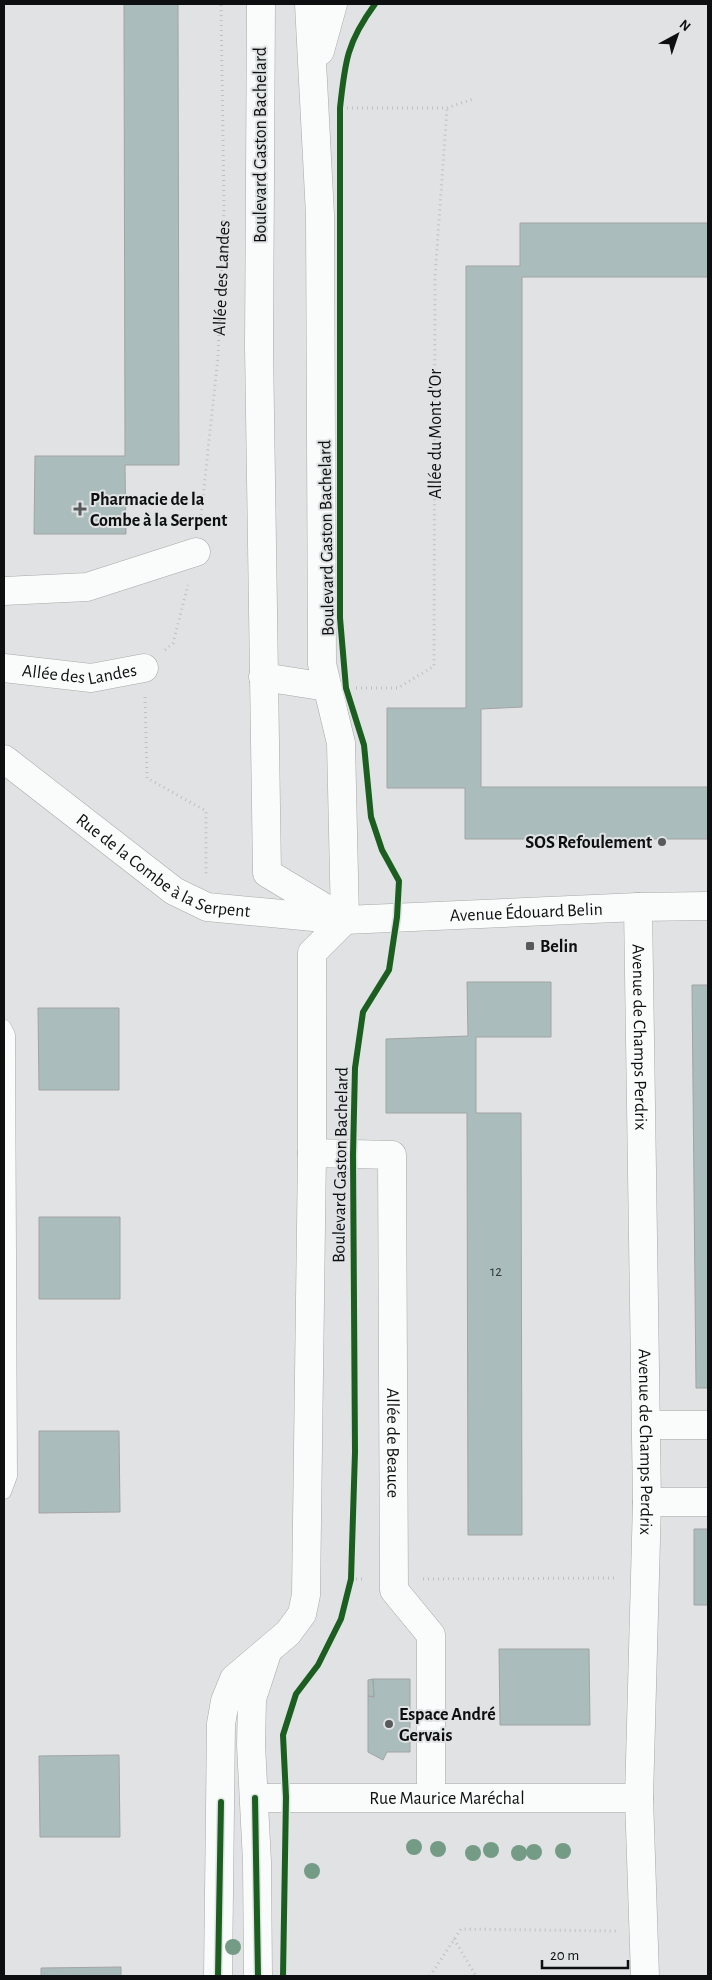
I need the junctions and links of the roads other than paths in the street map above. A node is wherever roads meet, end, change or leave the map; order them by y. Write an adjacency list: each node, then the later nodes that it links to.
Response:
1 (261, 4): 9 (street, Boulevard Gaston Bachelard)
2 (310, 4): 4 (street, Boulevard Gaston Bachelard)
3 (333, 4): 4 (street, Boulevard Gaston Bachelard)
4 (314, 75): 10 (street, Boulevard Gaston Bachelard)
5 (196, 552): 6 (street)
6 (4, 591)
7 (4, 668): 8 (street, Allée des Landes)
8 (144, 668)
9 (263, 677): 10 (street); 14 (street, Boulevard Gaston Bachelard)
10 (327, 687): 14 (street, Boulevard Gaston Bachelard)
11 (4, 759): 14 (street, Rue de la Combe à la Serpent)
12 (638, 906): 13 (street, Avenue Édouard Belin); 14 (street, Avenue Édouard Belin); 17 (street, Avenue de Champs Perdrix)
13 (708, 906)
14 (344, 920): 16 (street, Boulevard Gaston Bachelard)
15 (4, 1027): 19 (lane)
16 (312, 1154): 22 (street, Boulevard Gaston Bachelard); 23 (street, Allée de Beauce)
17 (646, 1425): 18 (street); 20 (street, Avenue de Champs Perdrix)
18 (708, 1425)
19 (4, 1492)
20 (647, 1502): 21 (street); 25 (street, Avenue de Champs Perdrix)
21 (708, 1502)
22 (267, 1653): 24 (street, Boulevard Gaston Bachelard); 26 (street, Boulevard Gaston Bachelard)
23 (430, 1797): 24 (street, Rue Maurice Maréchal); 25 (street, Rue Maurice Maréchal)
24 (255, 1798): 26 (street); 28 (street, Boulevard Gaston Bachelard)
25 (639, 1798): 29 (street, Avenue de Champs Perdrix)
26 (221, 1802): 27 (street, Boulevard Gaston Bachelard)
27 (218, 1976)
28 (258, 1976)
29 (645, 1976)

